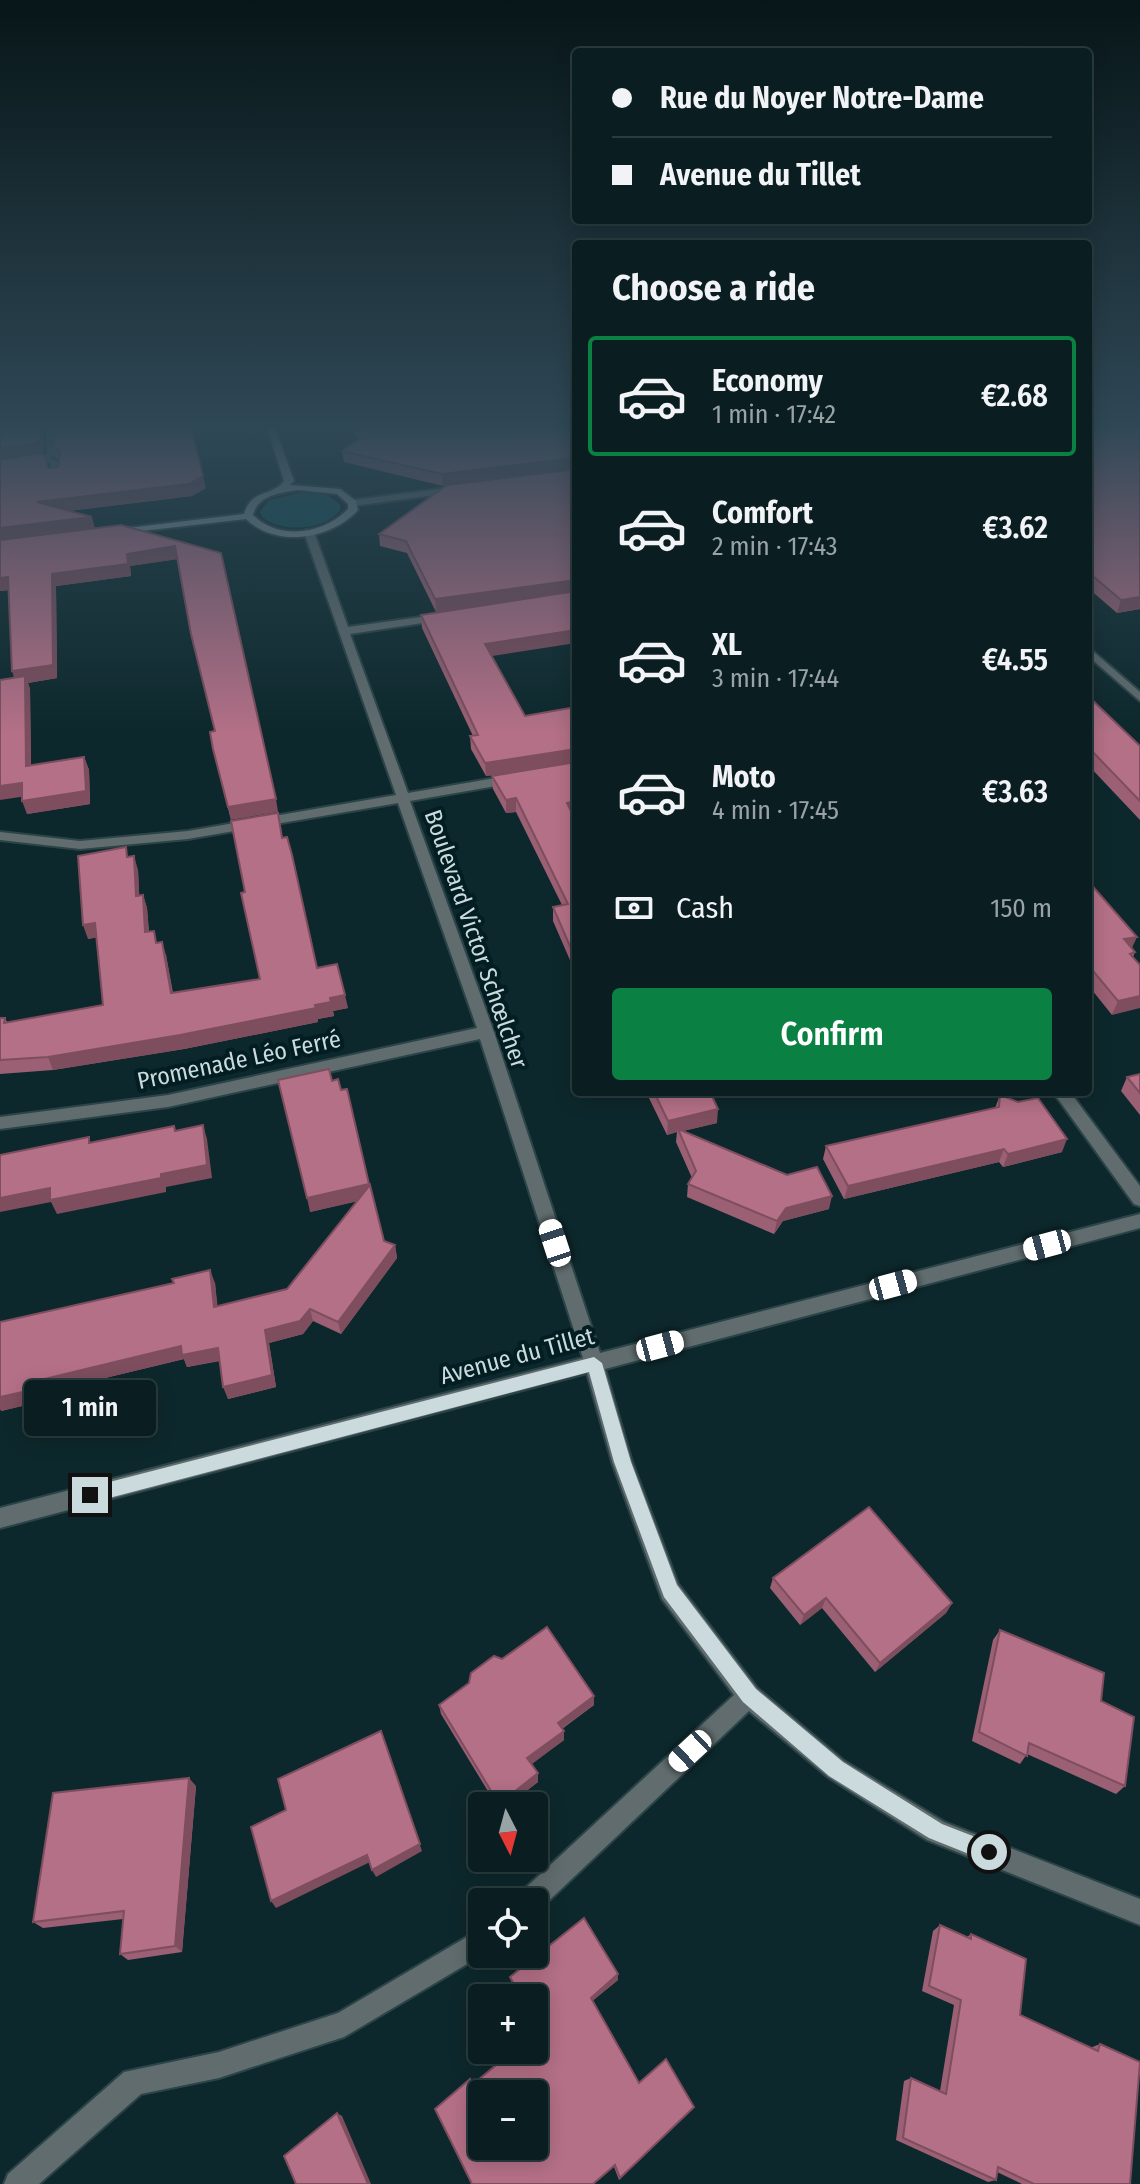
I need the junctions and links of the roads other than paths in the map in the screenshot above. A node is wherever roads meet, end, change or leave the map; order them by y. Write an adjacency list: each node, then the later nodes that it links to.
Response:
1 (133, 530): 5 (main road)
2 (273, 530): 4 (main road)
3 (317, 530): 4 (main road)
4 (309, 532): 7 (street, Boulevard Victor Schœlcher)
5 (107, 533)
6 (454, 616): 7 (street)
7 (346, 631): 11 (street, Boulevard Victor Schœlcher)
8 (1092, 654): 9 (street)
9 (1140, 698)
10 (534, 775): 11 (street)
11 (404, 798): 12 (street); 13 (street, Boulevard Victor Schœlcher)
12 (0, 836)
13 (486, 1032): 15 (street, Promenade Léo Ferré); 18 (street, Boulevard Victor Schœlcher)
14 (1064, 1096): 16 (street)
15 (0, 1123)
16 (1140, 1199)
17 (1140, 1221): 18 (street, Avenue du Tillet)
18 (594, 1363): 19 (street, Avenue du Tillet); 20 (street, Boulevard Victor Schœlcher)
19 (0, 1518)
20 (749, 1696): 21 (street); 22 (street, Boulevard Victor Schœlcher)
21 (544, 1888)
22 (1140, 1912)
23 (468, 1949): 24 (street)
24 (18, 2184)

